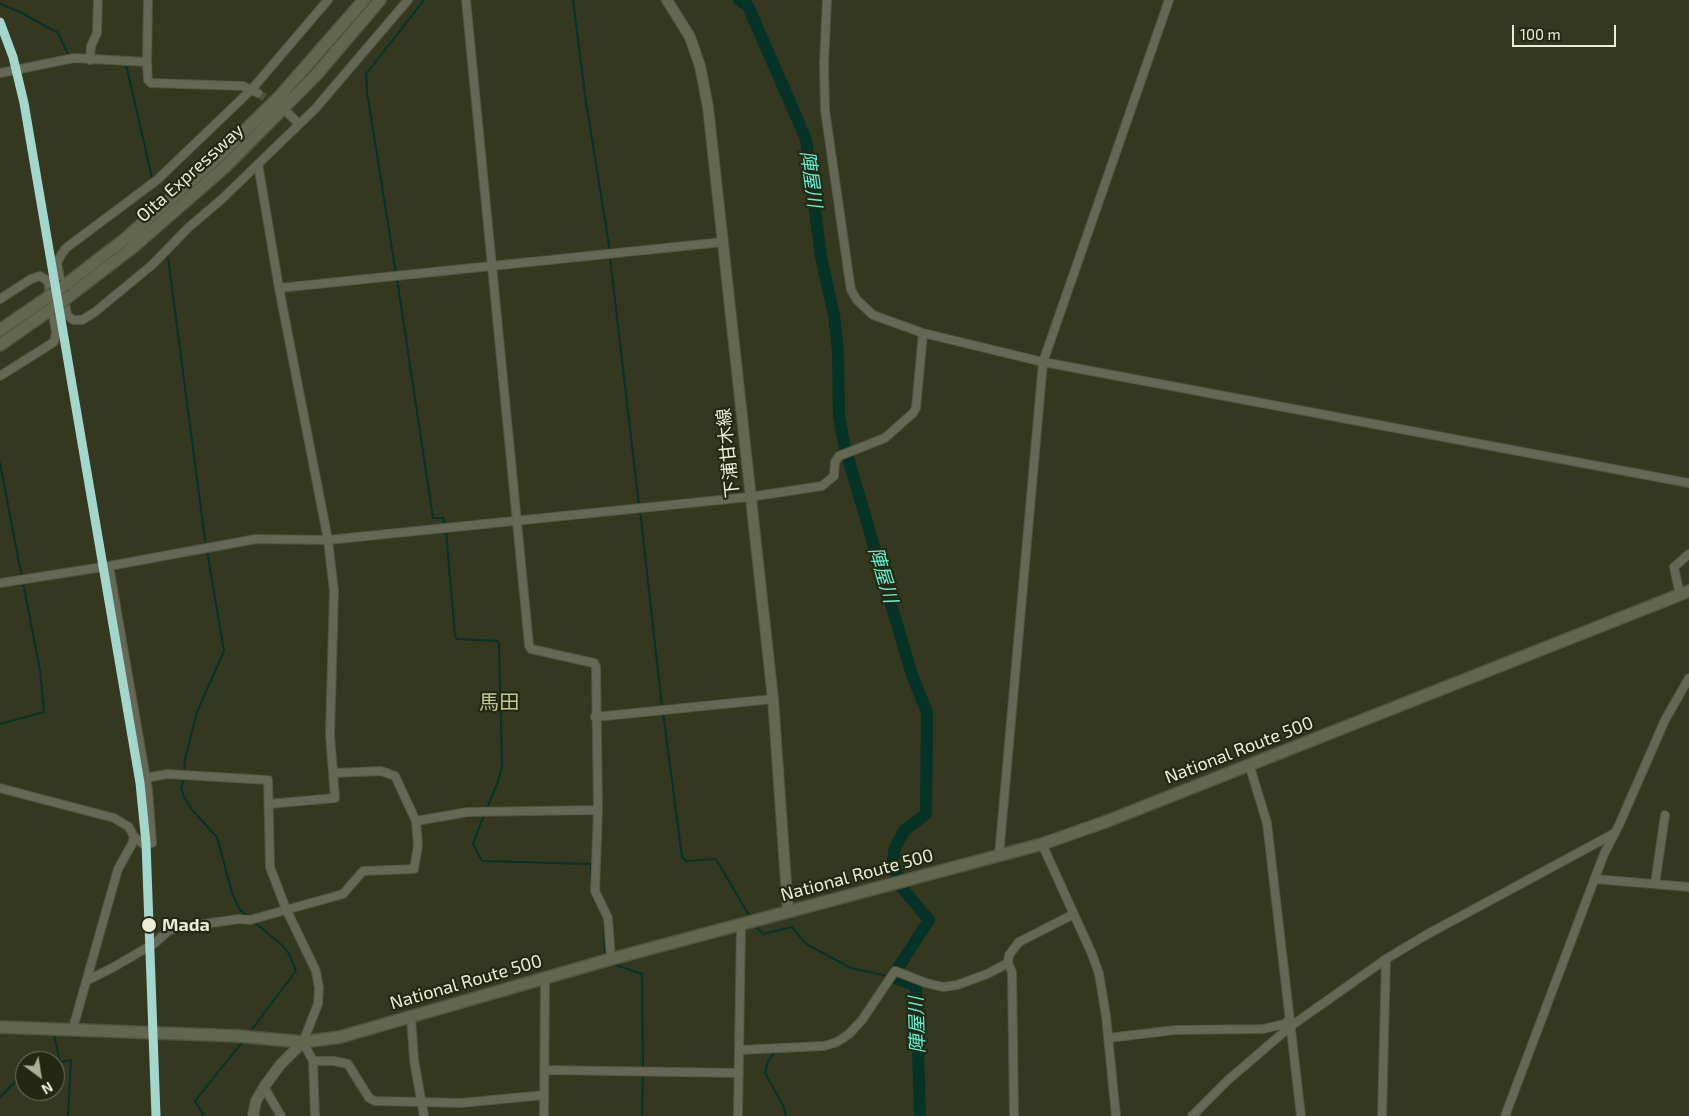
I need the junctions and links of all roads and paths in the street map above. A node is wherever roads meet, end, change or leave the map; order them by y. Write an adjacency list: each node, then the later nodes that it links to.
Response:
1 (98, 0): 11 (street)
2 (148, 0): 12 (street)
3 (328, 0): 14 (street)
4 (364, 0): 22 (highway, Oita Expressway, bridge)
5 (380, 0): 24 (highway, Oita Expressway, bridge)
6 (408, 0): 16 (street)
7 (466, 0): 19 (street)
8 (667, 0): 18 (main road, 下浦甘木線)
9 (827, 0): 23 (street)
10 (1169, 0): 25 (street)
11 (90, 60): 12 (street); 13 (street)
12 (147, 62): 14 (street)
13 (0, 73)
14 (255, 91): 17 (street)
15 (289, 114): 16 (street)
16 (299, 124): 17 (street)
17 (258, 164): 20 (street)
18 (723, 242): 19 (street); 28 (main road, 下浦甘木線)
19 (491, 266): 20 (street); 29 (street)
20 (279, 288): 30 (street)
21 (0, 299): 26 (street)
22 (0, 330)
23 (923, 333): 25 (street); 28 (street)
24 (0, 345)
25 (1043, 362): 27 (street); 49 (street)
26 (0, 376)
27 (1689, 482)
28 (749, 496): 29 (street); 36 (main road, 下浦甘木線)
29 (517, 521): 30 (street); 37 (street)
30 (328, 540): 32 (street); 39 (street)
31 (1689, 554): 34 (street)
32 (110, 566): 33 (street); 40 (street)
33 (0, 583)
34 (1684, 593): 38 (highway, National Route 500)
35 (1689, 678): 46 (street)
36 (772, 699): 37 (street); 54 (main road, 下浦甘木線)
37 (595, 717): 43 (street)
38 (1249, 764): 48 (highway, National Route 500); 63 (street)
39 (334, 773): 42 (street); 45 (street)
40 (146, 778): 42 (street); 47 (street)
41 (0, 788): 47 (street)
42 (269, 804): 53 (street)
43 (598, 810): 45 (street); 58 (street)
44 (1665, 815): 51 (street)
45 (416, 820): 53 (street)
46 (1615, 833): 50 (street); 57 (street)
47 (134, 837): 61 (street)
48 (1042, 844): 49 (highway, National Route 500); 55 (street)
49 (999, 856): 54 (highway, National Route 500)
50 (1595, 879): 51 (street); 86 (street)
51 (1655, 884): 52 (street)
52 (1689, 887)
53 (286, 909): 61 (street); 67 (street)
54 (788, 911): 56 (highway, National Route 500)
55 (1074, 914): 59 (street); 66 (street)
56 (741, 924): 58 (highway, National Route 500); 68 (street)
57 (1386, 958): 63 (street); 85 (street)
58 (611, 959): 60 (highway, National Route 500)
59 (1008, 963): 68 (street); 81 (street)
60 (545, 977): 62 (highway, National Route 500); 70 (street)
61 (86, 981): 65 (street)
62 (411, 1017): 67 (highway, National Route 500); 74 (street)
63 (1291, 1022): 66 (street); 83 (street); 84 (street)
64 (0, 1026): 65 (highway, National Route 500)
65 (73, 1028): 67 (highway, National Route 500)
66 (1108, 1038): 82 (street)
67 (304, 1042): 69 (street); 72 (main road)
68 (739, 1050): 71 (street)
69 (314, 1062): 74 (street); 77 (street)
70 (545, 1070): 71 (street); 73 (street)
71 (738, 1073): 80 (street)
72 (264, 1087): 75 (main road); 76 (street)
73 (544, 1095): 74 (street); 79 (street)
74 (421, 1101): 78 (street)
75 (253, 1116)
76 (281, 1116)
77 (315, 1116)
78 (424, 1116)
79 (544, 1116)
80 (738, 1116)
81 (1014, 1116)
82 (1116, 1116)
83 (1192, 1116)
84 (1301, 1116)
85 (1382, 1116)
86 (1505, 1116)

